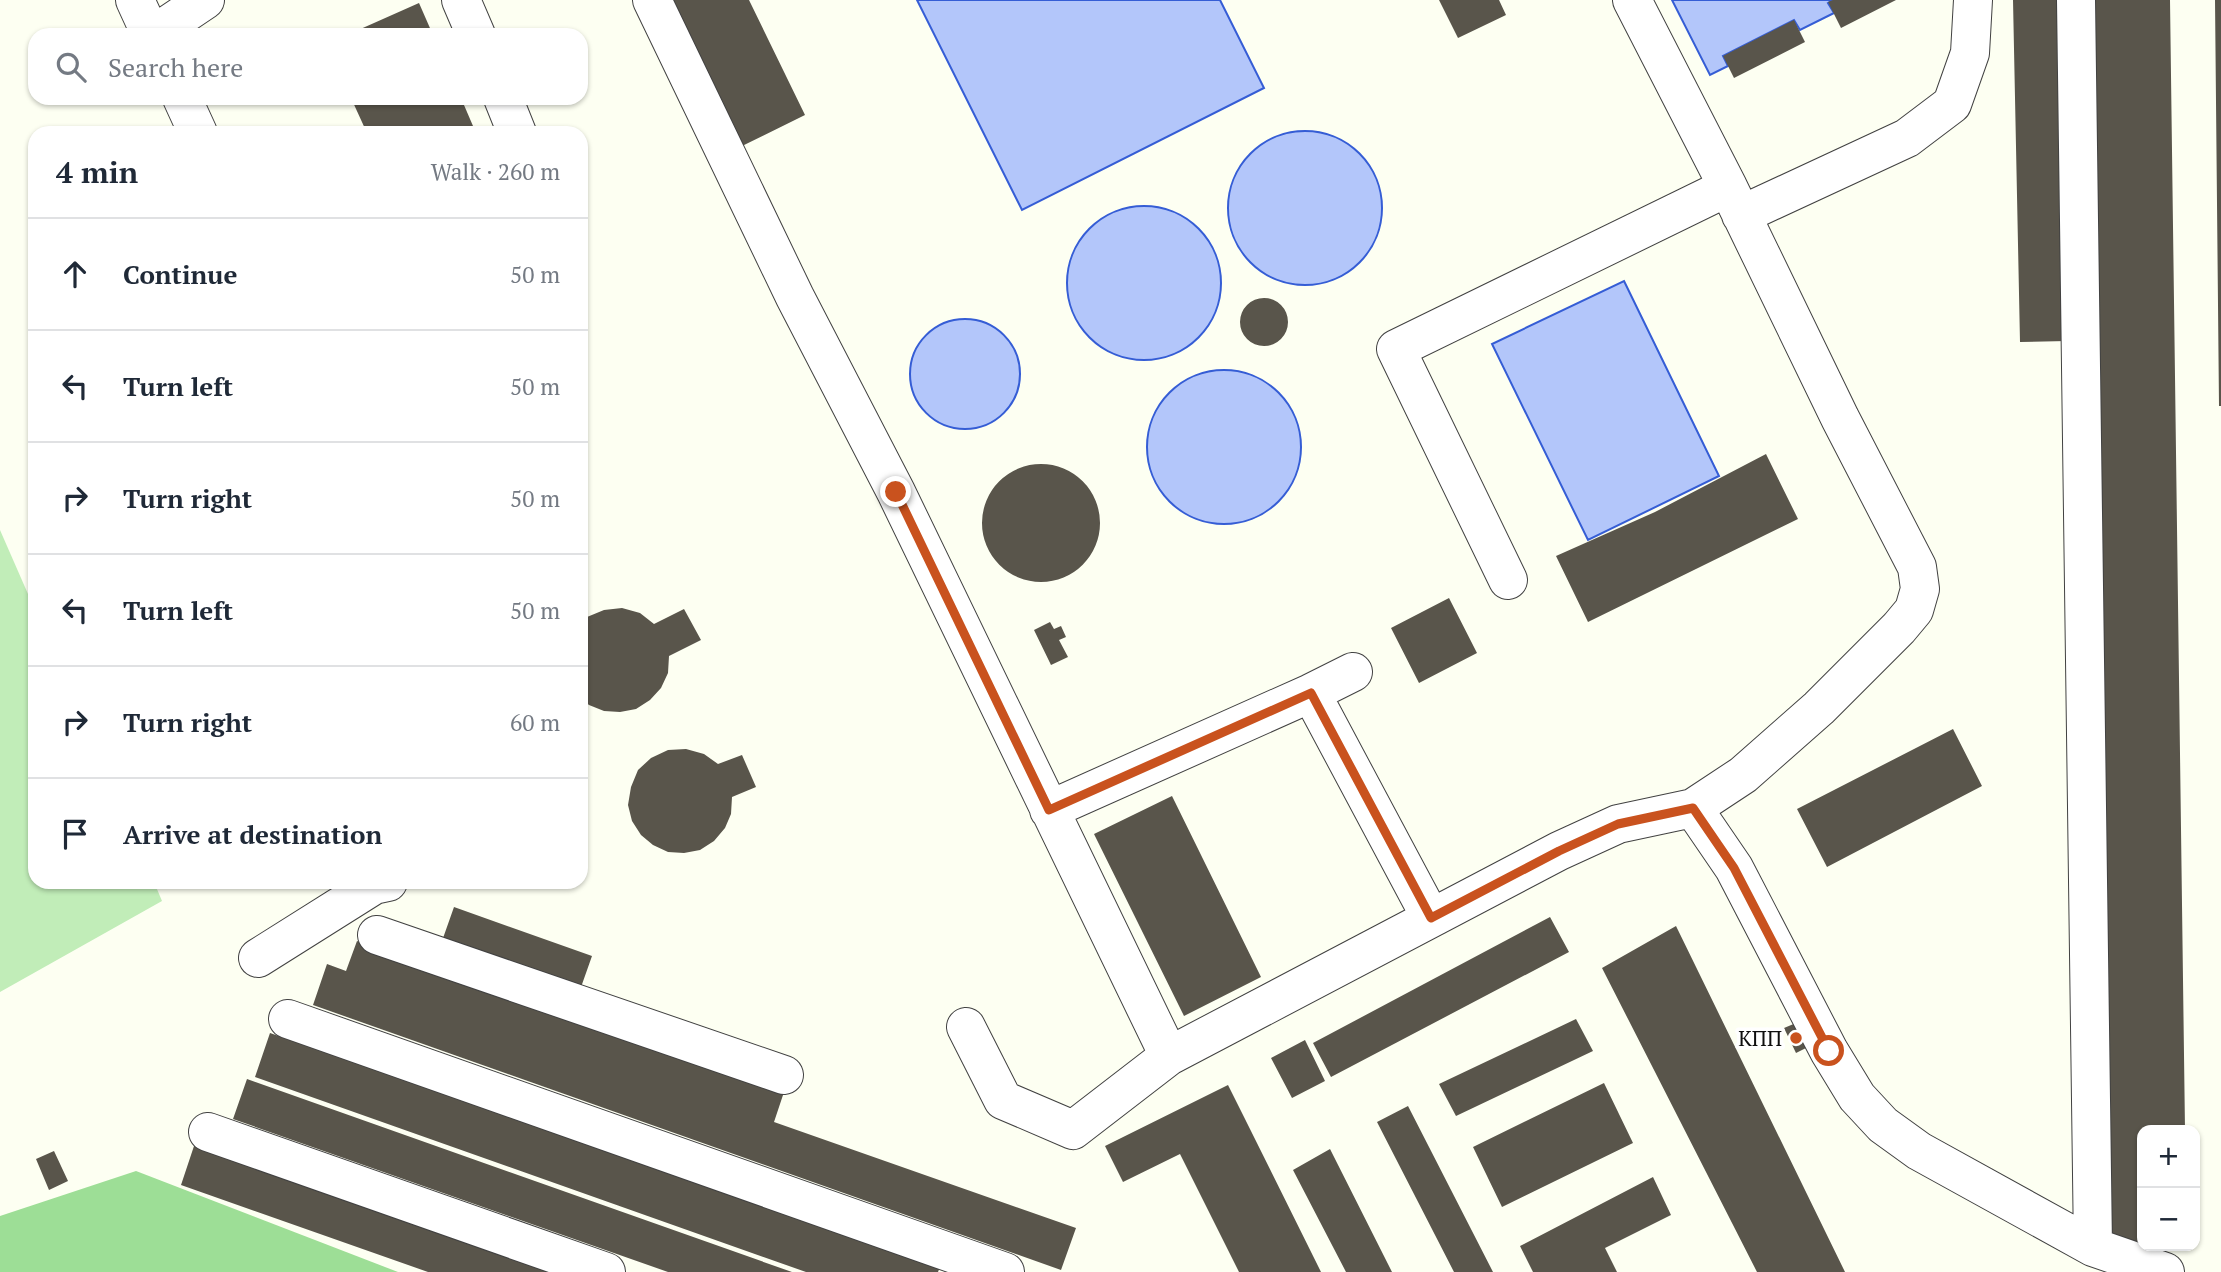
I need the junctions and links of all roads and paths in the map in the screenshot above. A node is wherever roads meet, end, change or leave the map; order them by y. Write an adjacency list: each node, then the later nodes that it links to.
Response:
1 (135, 0): 8 (street)
2 (205, 0): 9 (street)
3 (461, 0): 10 (street)
4 (652, 0): 20 (street)
5 (1632, 0): 15 (street)
6 (1973, 0): 15 (street)
7 (2076, 0): 30 (street)
8 (149, 28)
9 (163, 28)
10 (473, 28)
11 (185, 105): 13 (street)
12 (506, 105): 14 (street)
13 (195, 126)
14 (514, 126)
15 (1735, 201): 16 (street); 19 (street)
16 (1508, 580)
17 (1353, 672): 18 (street)
18 (1311, 693): 20 (street); 22 (street)
19 (1693, 808): 22 (street); 30 (street)
20 (1049, 810): 27 (street)
21 (368, 889): 24 (street)
22 (1431, 918): 27 (street)
23 (377, 935): 28 (street)
24 (258, 958)
25 (288, 1019): 31 (street)
26 (966, 1027): 27 (street)
27 (1169, 1056)
28 (784, 1075)
29 (208, 1132): 32 (street)
30 (2093, 1247): 34 (street)
31 (965, 1266): 33 (street)
32 (606, 1272)
33 (1005, 1272)
34 (2165, 1272)

